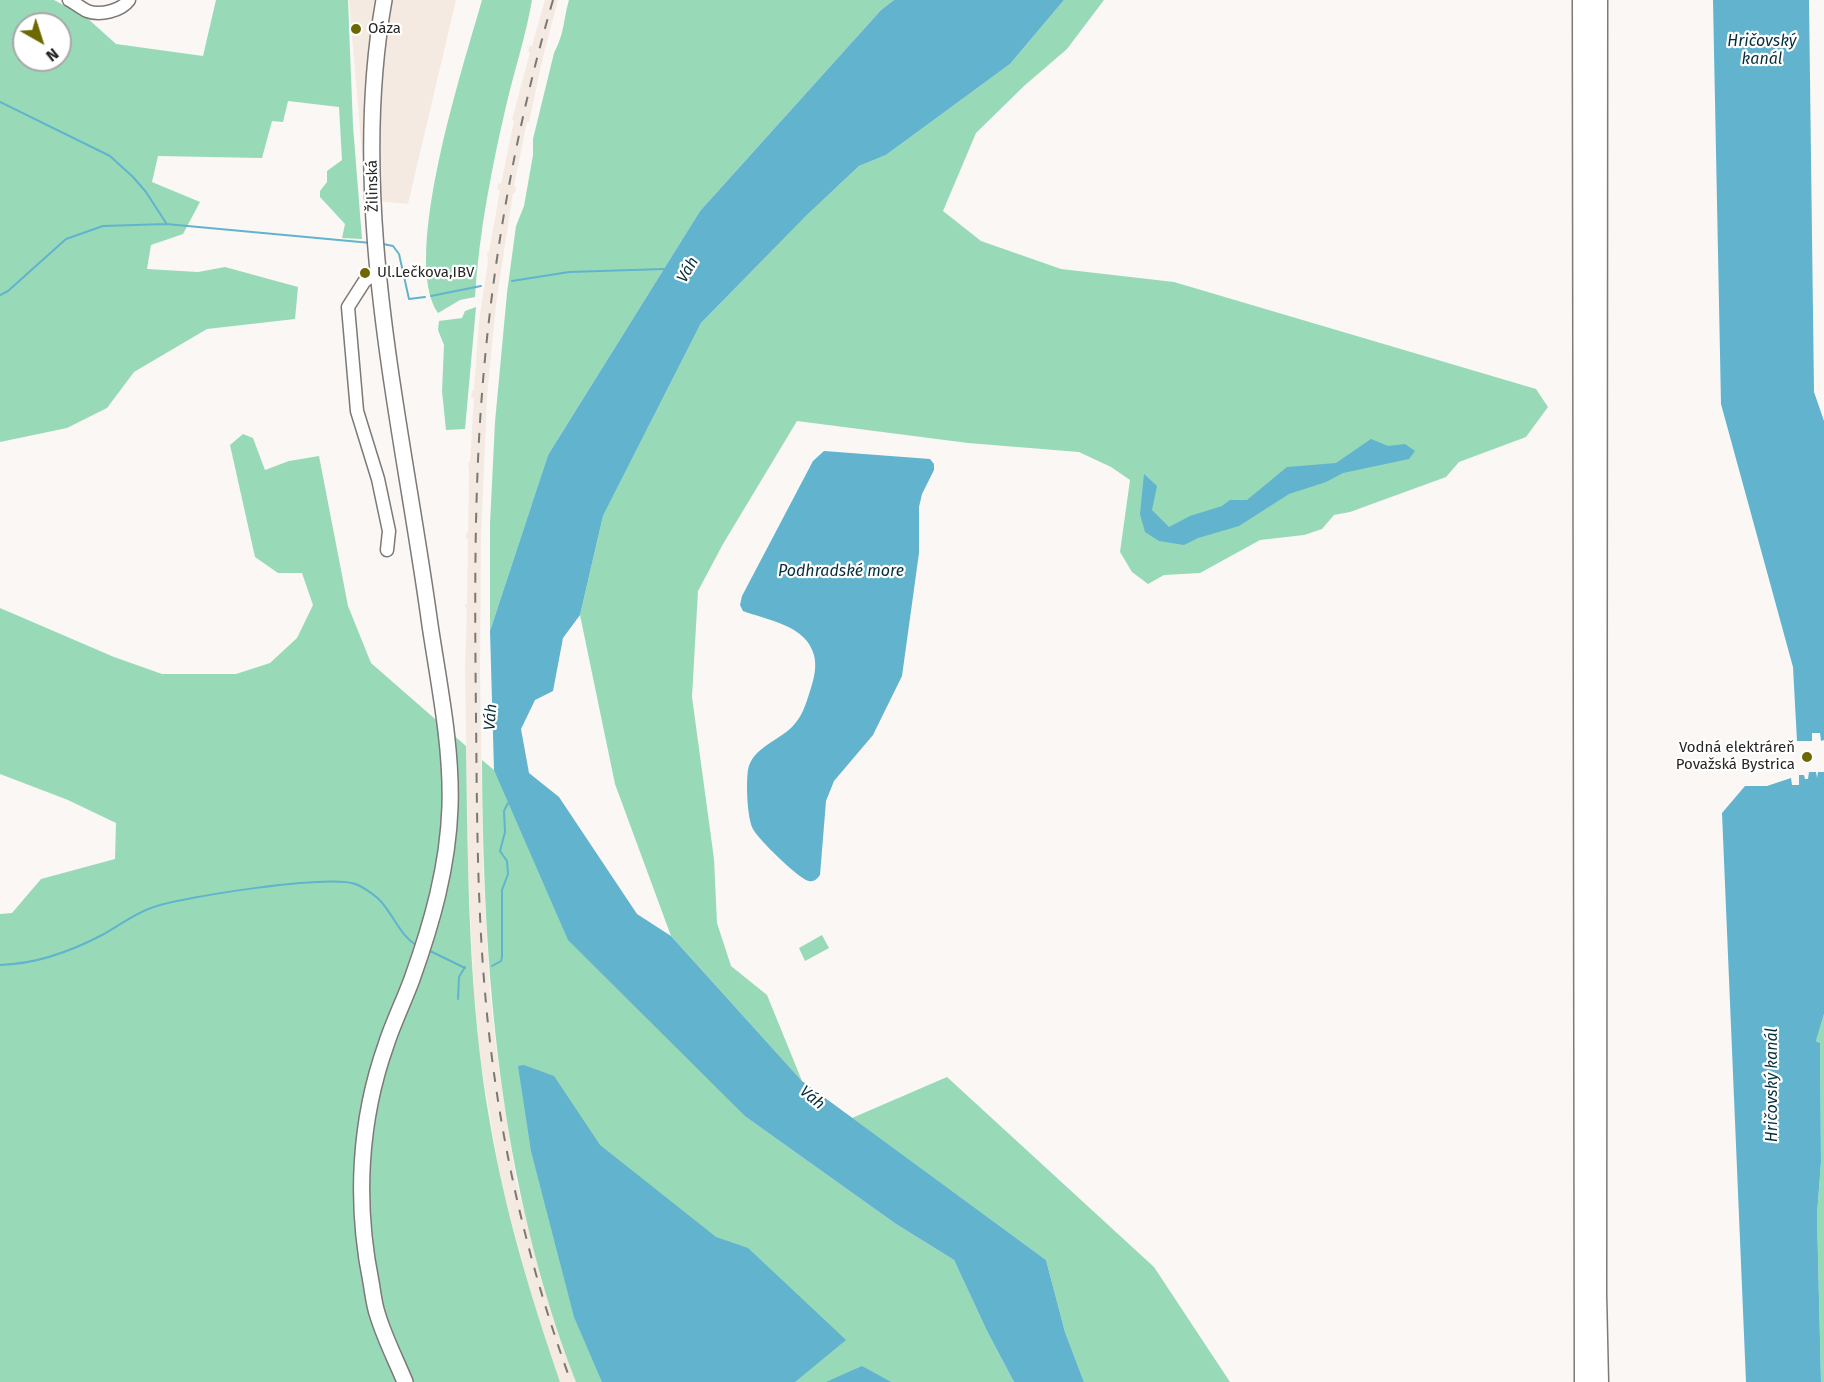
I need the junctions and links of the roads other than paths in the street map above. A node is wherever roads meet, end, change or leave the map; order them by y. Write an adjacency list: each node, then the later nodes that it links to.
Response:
1 (69, 0): 2 (street)
2 (129, 0)
3 (384, 0): 6 (main road, Žilinská)
4 (1582, 0): 9 (highway)
5 (1598, 0): 10 (highway)
6 (379, 274): 7 (street); 8 (main road, Žilinská)
7 (387, 550)
8 (405, 1382)
9 (1584, 1382)
10 (1599, 1382)

